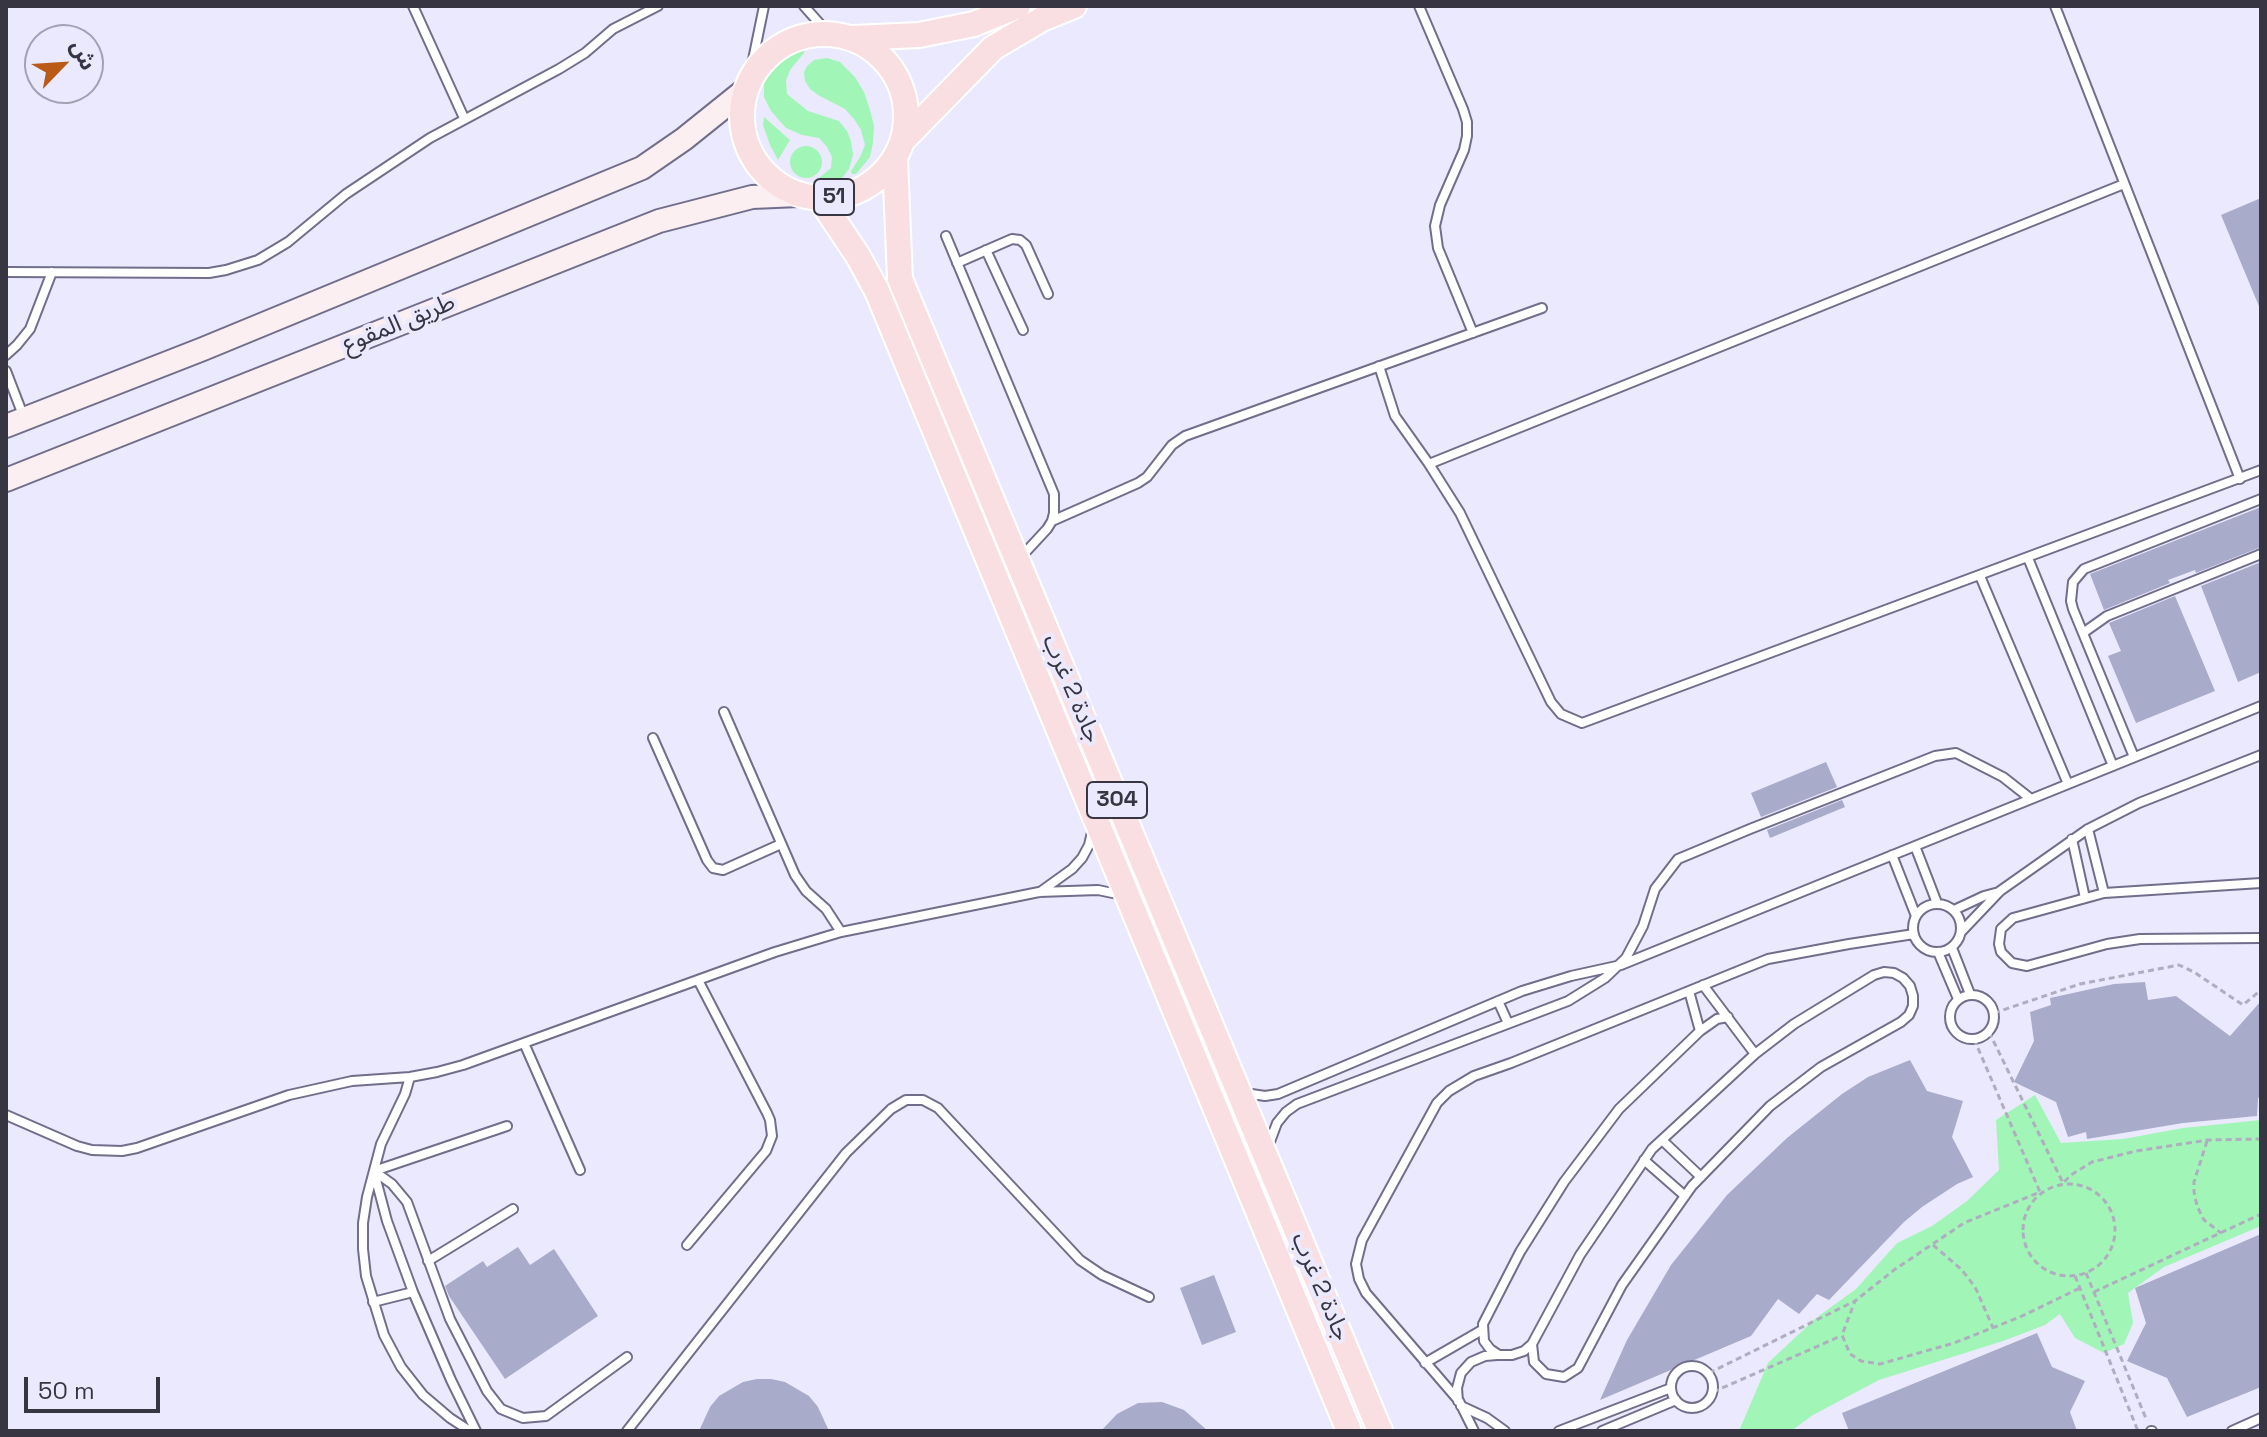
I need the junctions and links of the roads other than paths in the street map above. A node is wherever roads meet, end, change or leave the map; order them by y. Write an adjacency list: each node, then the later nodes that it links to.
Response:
1 (413, 6): 11 (lane)
2 (658, 6): 11 (lane)
3 (764, 6): 10 (lane)
4 (804, 6): 9 (lane)
5 (1018, 6): 9 (main road)
6 (1074, 6): 12 (main road, 51)
7 (1419, 6): 23 (lane)
8 (2055, 6): 13 (lane)
9 (840, 36): 10 (main road); 12 (main road)
10 (746, 87): 14 (main road, 51); 27 (street)
11 (464, 118): 19 (lane)
12 (899, 149): 14 (main road, 51); 36 (main road, جادة 2 غرب / 304)
13 (2124, 184): 28 (lane); 30 (lane)
14 (809, 197): 31 (street, طريق المقوع / 51); 47 (main road, جادة 2 غرب / 304)
15 (946, 236): 17 (lane)
16 (986, 250): 17 (lane); 20 (lane); 22 (lane)
17 (957, 263): 33 (lane)
18 (6, 272): 19 (lane)
19 (52, 272): 24 (lane)
20 (1048, 294)
21 (1542, 308): 23 (lane)
22 (1023, 330)
23 (1473, 333): 25 (lane)
24 (6, 355)
25 (1379, 366): 28 (lane); 33 (lane)
26 (6, 371): 27 (lane)
27 (16, 422)
28 (1429, 464): 37 (lane)
29 (2261, 470): 30 (lane)
30 (2240, 479): 35 (lane)
31 (6, 480)
32 (2261, 499): 38 (lane)
33 (1052, 521): 36 (lane)
34 (2261, 554): 38 (lane)
35 (2028, 558): 37 (lane); 44 (lane)
36 (1017, 561): 82 (main road, جادة 2 غرب / 304)
37 (1980, 576): 45 (lane)
38 (2083, 633): 43 (lane)
39 (2261, 706): 43 (lane)
40 (724, 712): 50 (lane)
41 (653, 738): 50 (lane)
42 (2261, 755): 48 (lane)
43 (2134, 757): 44 (lane)
44 (2113, 766): 45 (lane)
45 (2068, 784): 46 (lane)
46 (2031, 799): 51 (lane); 68 (lane)
47 (1093, 815): 55 (lane); 57 (main road, جادة 2 غرب / 304)
48 (2088, 829): 49 (lane); 56 (lane)
49 (2072, 839): 54 (lane); 58 (lane)
50 (781, 844): 62 (lane)
51 (1915, 846): 52 (lane); 59 (lane)
52 (1892, 855): 61 (lane); 68 (lane)
53 (2261, 883): 56 (lane)
54 (2000, 891): 60 (lane); 63 (lane)
55 (1039, 892): 57 (lane); 62 (lane)
56 (2104, 893): 58 (lane)
57 (1126, 895): 111 (main road, جادة 2 غرب / 304)
58 (2085, 898): 65 (lane)
59 (1937, 903): 60 (lane); 61 (lane)
60 (1954, 910): 63 (lane)
61 (1916, 916): 64 (lane)
62 (841, 932): 69 (lane)
63 (1961, 932): 66 (lane)
64 (1914, 934): 67 (lane); 70 (lane)
65 (2261, 938)
66 (1952, 948): 67 (lane); 72 (lane)
67 (1938, 952): 73 (lane)
68 (1621, 965): 74 (lane); 76 (lane)
69 (698, 980): 78 (lane); 94 (lane)
70 (1703, 985): 71 (lane); 75 (lane)
71 (1689, 991): 77 (lane); 103 (lane)
72 (1970, 994): 73 (lane); 73 (lane)
73 (1958, 999)
74 (1498, 1001): 76 (lane); 81 (lane)
75 (1728, 1017): 77 (lane); 79 (lane)
76 (1508, 1023): 83 (lane)
77 (1700, 1031): 99 (lane)
78 (524, 1043): 80 (lane); 89 (lane)
79 (1755, 1054): 86 (lane); 91 (lane)
80 (410, 1077): 84 (lane); 90 (lane)
81 (1290, 1089): 82 (lane); 83 (lane)
82 (1239, 1091): 88 (main road, جادة 2 غرب / 304)
83 (1297, 1104): 88 (lane)
84 (6, 1115)
85 (507, 1126): 90 (lane)
86 (1662, 1140): 87 (lane); 91 (lane)
87 (1644, 1160): 92 (lane); 100 (lane)
88 (1268, 1162): 112 (main road, جادة 2 غرب / 304)
89 (580, 1170)
90 (374, 1171): 95 (lane); 96 (lane); 98 (lane)
91 (1701, 1177): 92 (lane)
92 (1685, 1196): 100 (lane)
93 (513, 1209): 95 (lane)
94 (687, 1245)
95 (428, 1261): 102 (lane)
96 (413, 1292): 98 (lane); 109 (lane)
97 (1149, 1297): 110 (lane)
98 (373, 1302): 108 (lane)
99 (1482, 1330): 101 (lane); 103 (lane)
100 (1532, 1344): 101 (lane)
101 (1499, 1355): 106 (lane)
102 (627, 1357)
103 (1425, 1363): 106 (lane)
104 (1671, 1388): 105 (lane); 105 (lane); 115 (lane)
105 (1676, 1400): 116 (lane)
106 (1460, 1404): 113 (lane); 114 (lane)
107 (2261, 1418): 117 (lane)
108 (470, 1431)
109 (476, 1431)
110 (627, 1431)
111 (1349, 1431)
112 (1380, 1431)
113 (1474, 1431)
114 (1505, 1431)
115 (1559, 1431)
116 (1602, 1431)
117 (2232, 1431)

